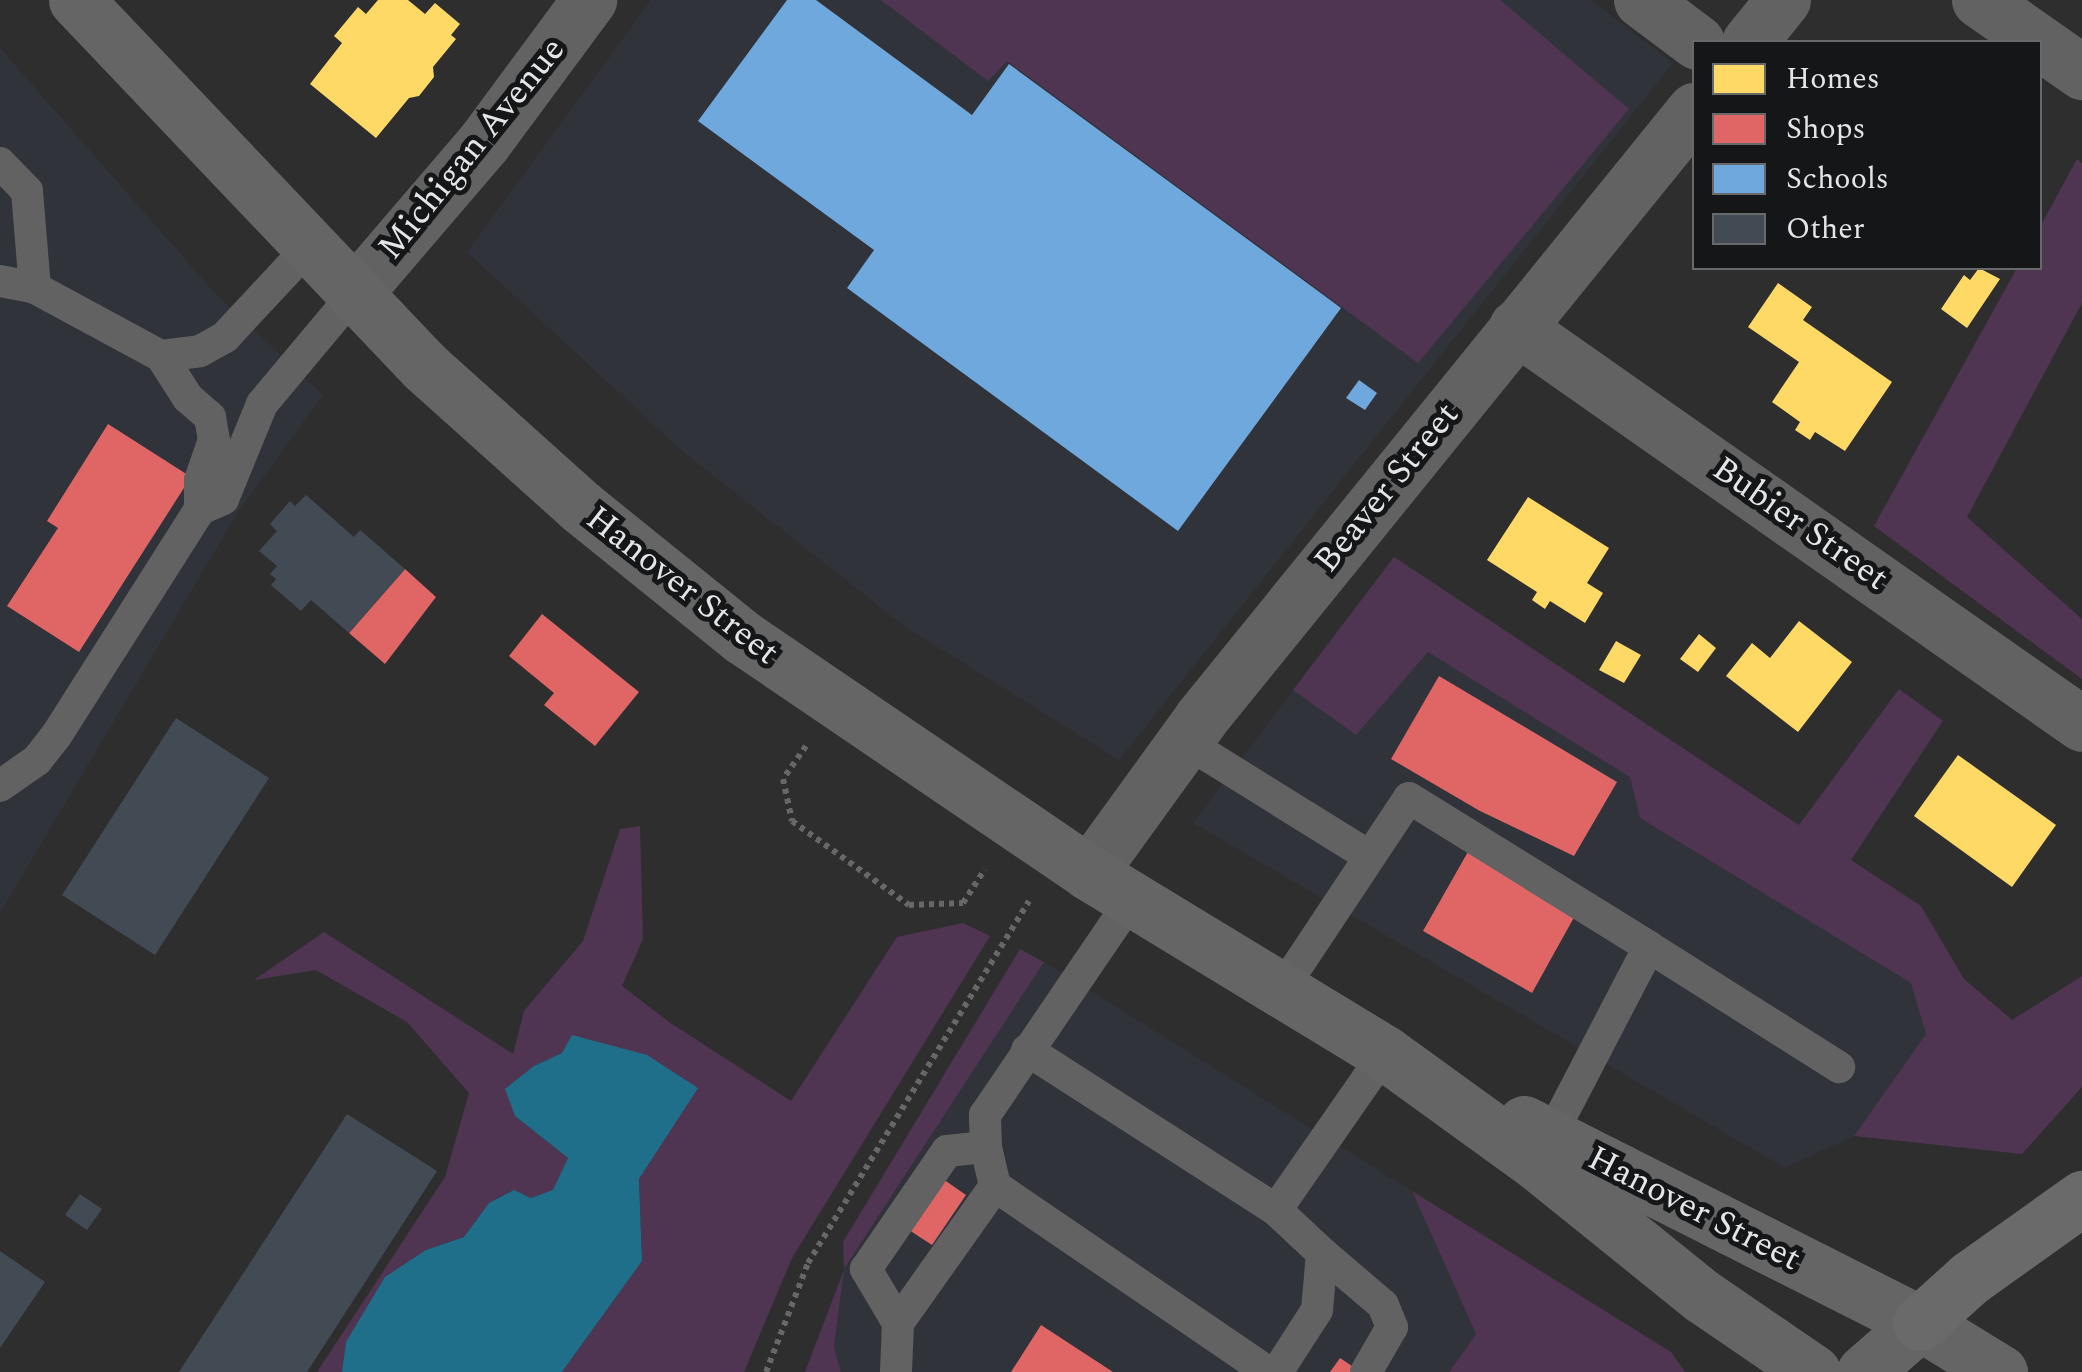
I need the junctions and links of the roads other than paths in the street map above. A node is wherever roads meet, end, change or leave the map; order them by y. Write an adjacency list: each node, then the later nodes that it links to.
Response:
1 (76, 0): 13 (main road, Hanover Street)
2 (589, 0): 16 (street, Michigan Avenue)
3 (1642, 0): 6 (street)
4 (1782, 0): 7 (street)
5 (1979, 0): 8 (street)
6 (1695, 40)
7 (1752, 40)
8 (2036, 40)
9 (2042, 44): 10 (street)
10 (2082, 72)
11 (1692, 112): 17 (street, Beaver Street)
12 (0, 162): 15 (lane)
13 (308, 248): 16 (main road, Hanover Street); 18 (lane)
14 (0, 281): 15 (lane)
15 (35, 288): 18 (lane)
16 (353, 296): 19 (lane); 24 (main road, Hanover Street)
17 (1516, 327): 20 (street, Bubier Street); 21 (street, Beaver Street)
18 (161, 356): 19 (lane)
19 (200, 510): 22 (lane)
20 (2082, 724)
21 (1184, 741): 23 (lane); 24 (street, Beaver Street)
22 (0, 786)
23 (1369, 856): 25 (lane); 26 (lane)
24 (1074, 862): 26 (main road, Hanover Street); 27 (lane)
25 (1648, 948): 29 (lane); 31 (lane)
26 (1282, 989): 28 (main road, Hanover Street)
27 (1028, 1050): 30 (lane); 34 (lane)
28 (1385, 1053): 31 (main road, Hanover Street); 34 (lane)
29 (1839, 1067)
30 (986, 1147): 32 (lane); 37 (lane)
31 (1544, 1150): 36 (main road, Hanover Street); 42 (main road, Hanover Street)
32 (995, 1186): 37 (lane); 39 (lane)
33 (2082, 1198): 36 (highway)
34 (1276, 1210): 35 (lane)
35 (1322, 1253): 40 (lane); 41 (lane)
36 (1920, 1322): 43 (main road); 44 (main road, Hanover Street)
37 (898, 1323): 38 (lane)
38 (896, 1372)
39 (1268, 1372)
40 (1277, 1372)
41 (1366, 1372)
42 (1813, 1372)
43 (1864, 1372)
44 (2000, 1372)

